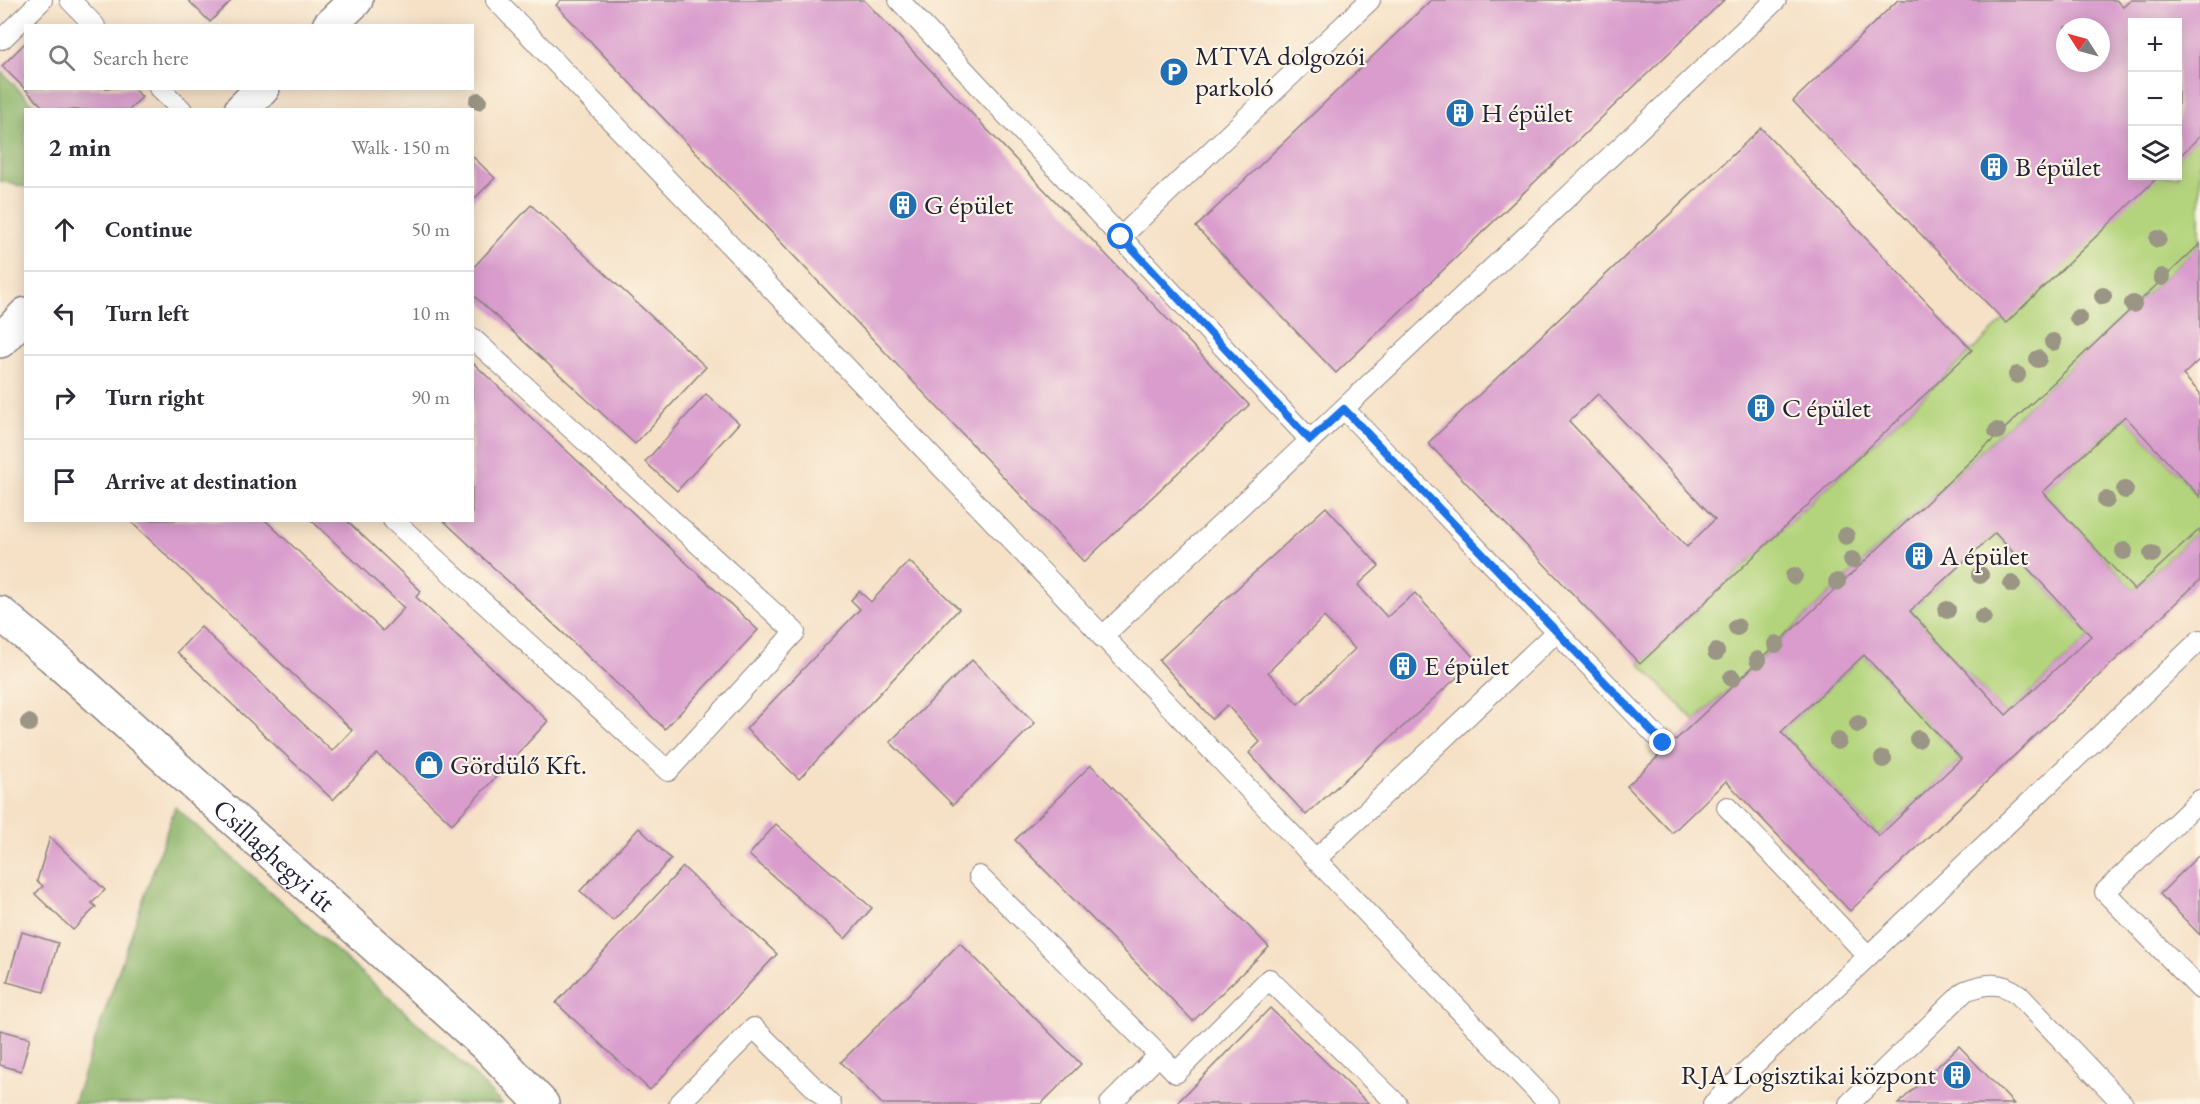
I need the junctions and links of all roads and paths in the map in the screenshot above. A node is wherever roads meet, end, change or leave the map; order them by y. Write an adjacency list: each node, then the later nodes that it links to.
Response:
1 (42, 0): 8 (lane)
2 (70, 0): 7 (lane)
3 (899, 0): 13 (lane)
4 (1370, 0): 13 (lane)
5 (1776, 0): 17 (lane)
6 (507, 4): 22 (lane)
7 (93, 24)
8 (2, 39)
9 (161, 90): 11 (lane)
10 (261, 90): 12 (street)
11 (180, 108)
12 (243, 108)
13 (1121, 237): 18 (lane)
14 (24, 316): 16 (street)
15 (474, 340): 19 (lane)
16 (0, 341)
17 (1344, 409): 18 (lane); 21 (lane)
18 (1310, 440): 22 (lane)
19 (395, 522)
20 (0, 613): 32 (street, Csillaghegyi út)
21 (1556, 632): 24 (lane); 27 (lane)
22 (1102, 637): 27 (lane)
23 (2200, 640): 29 (lane)
24 (1663, 743)
25 (2200, 800): 30 (lane)
26 (1727, 807): 29 (lane)
27 (1316, 859): 37 (lane)
28 (979, 876): 31 (lane)
29 (1868, 956): 38 (lane)
30 (2200, 989)
31 (1159, 1055): 35 (lane); 36 (lane)
32 (542, 1104)
33 (679, 1104): 34 (lane)
34 (831, 1104)
35 (1110, 1104)
36 (1397, 1104)
37 (1549, 1104)
38 (1713, 1104)
39 (1849, 1104): 40 (lane)
40 (2123, 1104)

